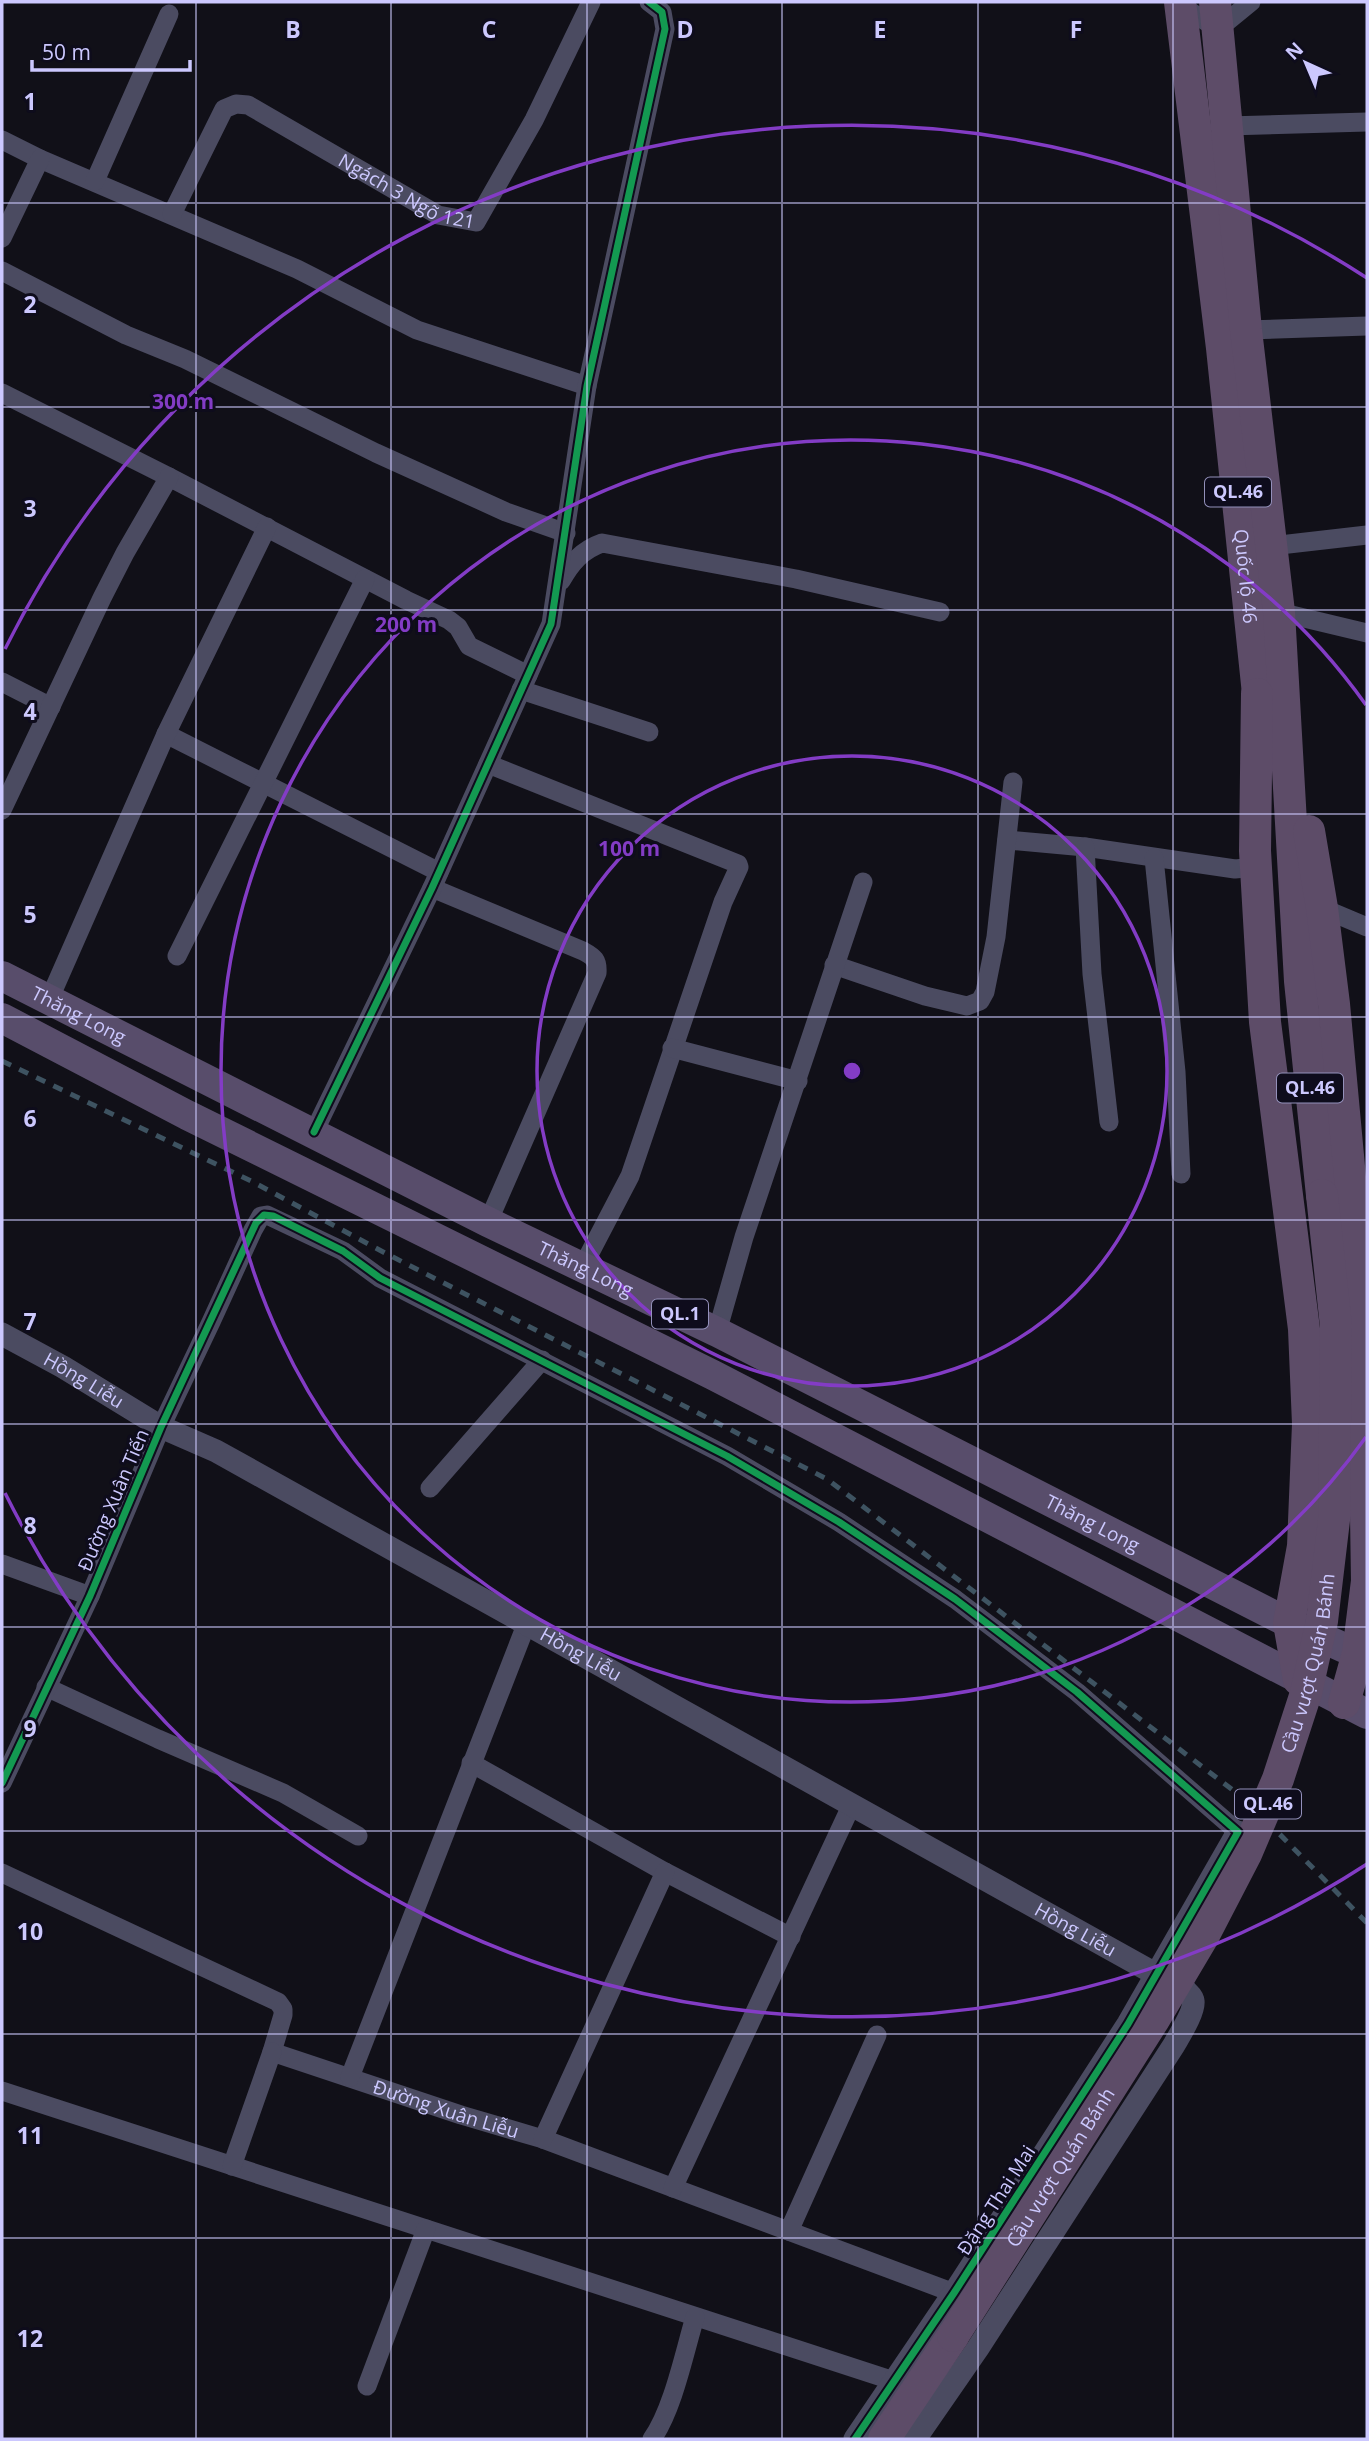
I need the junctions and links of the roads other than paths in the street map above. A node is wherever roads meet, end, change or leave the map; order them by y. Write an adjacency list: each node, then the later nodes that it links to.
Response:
1 (591, 2): 12 (street, Ngách 3 Ngõ 121)
2 (649, 2): 17 (street)
3 (1251, 2): 6 (street)
4 (1178, 3): 6 (street); 23 (highway, Quốc lộ 46 / QL.46)
5 (169, 14): 11 (street)
6 (1216, 16): 8 (highway, Quốc lộ 46 / QL.46)
7 (1367, 122): 8 (street)
8 (1227, 126): 16 (highway, Quốc lộ 46 / QL.46)
9 (2, 140): 10 (street)
10 (40, 159): 11 (street); 13 (street)
11 (95, 181): 12 (street)
12 (172, 215): 17 (street)
13 (4, 229)
14 (2, 271): 21 (street)
15 (1367, 326): 16 (street)
16 (1246, 330): 23 (highway, Quốc lộ 46 / QL.46)
17 (587, 386): 21 (street)
18 (2, 393): 19 (street)
19 (169, 477): 20 (street); 32 (street)
20 (267, 527): 24 (street); 35 (street)
21 (566, 533): 25 (street)
22 (1367, 535): 23 (street)
23 (1258, 550): 27 (highway, Quốc lộ 46 / QL.46); 31 (highway, Quốc lộ 46 / QL.46)
24 (365, 579): 30 (street); 37 (street)
25 (556, 592): 26 (street); 30 (street)
26 (940, 612)
27 (1279, 612): 28 (street); 33 (highway, Quốc lộ 46 / QL.46)
28 (1367, 633)
29 (2, 682): 32 (street)
30 (524, 682): 34 (street); 36 (street)
31 (1257, 694): 43 (highway); 51 (highway, Quốc lộ 46 / QL.46)
32 (51, 707): 39 (street)
33 (1286, 712): 46 (highway); 51 (highway, Quốc lộ 46 / QL.46)
34 (649, 732)
35 (166, 734): 37 (street); 52 (street)
36 (488, 764): 44 (street); 54 (street)
37 (262, 782): 44 (street); 48 (street)
38 (1013, 782): 40 (street)
39 (2, 810)
40 (1007, 840): 41 (street); 49 (street)
41 (1085, 847): 42 (street); 56 (street)
42 (1154, 858): 43 (street); 58 (street)
43 (1256, 867): 70 (highway)
44 (436, 880): 57 (street); 60 (street)
45 (863, 882): 49 (street)
46 (1322, 908): 47 (street); 59 (highway)
47 (1367, 927)
48 (177, 956)
49 (834, 965): 55 (street)
50 (2, 976): 52 (main road, Thăng Long / QL.1)
51 (1300, 981): 59 (highway, Quốc lộ 46 / QL.46)
52 (49, 1000): 57 (main road, Thăng Long / QL.1)
53 (2, 1018): 61 (main road, Thăng Long / QL.1)
54 (672, 1048): 55 (street); 62 (street)
55 (798, 1081): 63 (street)
56 (1109, 1122)
57 (314, 1132): 60 (main road, Thăng Long / QL.1)
58 (1181, 1174)
59 (1347, 1189): 72 (highway); 102 (highway, Cầu vượt Quán Bánh / QL.46, bridge)
60 (488, 1222): 61 (main road); 62 (main road, Thăng Long / QL.1)
61 (472, 1257): 73 (main road, Thăng Long / QL.1)
62 (582, 1268): 63 (main road, Thăng Long / QL.1)
63 (717, 1332): 70 (main road, Thăng Long / QL.1)
64 (2, 1334): 66 (street, Hồng Liễu)
65 (542, 1360): 66 (street, Đường Xuân Tiến); 67 (street); 79 (street)
66 (161, 1427): 69 (street, Đường Xuân Tiến); 71 (street, Hồng Liễu)
67 (430, 1488)
68 (2, 1564): 69 (street)
69 (90, 1596): 74 (street, Đường Xuân Tiến)
70 (1289, 1623): 72 (main road, Thăng Long / QL.1); 73 (highway)
71 (526, 1625): 76 (street); 78 (street, Hồng Liễu)
72 (1362, 1655): 75 (highway)
73 (1299, 1680): 75 (main road, Thăng Long / QL.1)
74 (46, 1687): 77 (street, Đường Xuân Tiến); 80 (street)
75 (1356, 1708)
76 (471, 1763): 81 (street); 87 (street)
77 (2, 1783)
78 (852, 1804): 83 (street); 84 (street, Hồng Liễu)
79 (1238, 1832): 84 (street, Đặng Thai Mai)
80 (358, 1836)
81 (665, 1872): 83 (street); 91 (street)
82 (2, 1873): 86 (street)
83 (791, 1937): 93 (street)
84 (1157, 1975): 89 (street, Đặng Thai Mai); 90 (street)
85 (877, 2035): 95 (street)
86 (272, 2052): 87 (street, Đường Xuân Liễu); 92 (street)
87 (350, 2077): 91 (street, Đường Xuân Liễu)
88 (2, 2091): 92 (street)
89 (1081, 2097): 90 (street); 96 (street, Đặng Thai Mai)
90 (1124, 2124): 103 (street)
91 (543, 2139): 93 (street, Đường Xuân Liễu)
92 (232, 2166): 94 (street)
93 (673, 2188): 95 (street, Đường Xuân Liễu)
94 (426, 2229): 97 (street); 99 (street)
95 (789, 2231): 96 (street, Đường Xuân Liễu)
96 (954, 2293): 98 (street, Đặng Thai Mai)
97 (695, 2317): 98 (street); 100 (street)
98 (894, 2381): 101 (street, Đặng Thai Mai)
99 (367, 2386)
100 (652, 2439)
101 (855, 2439)
102 (884, 2439)
103 (915, 2439)

